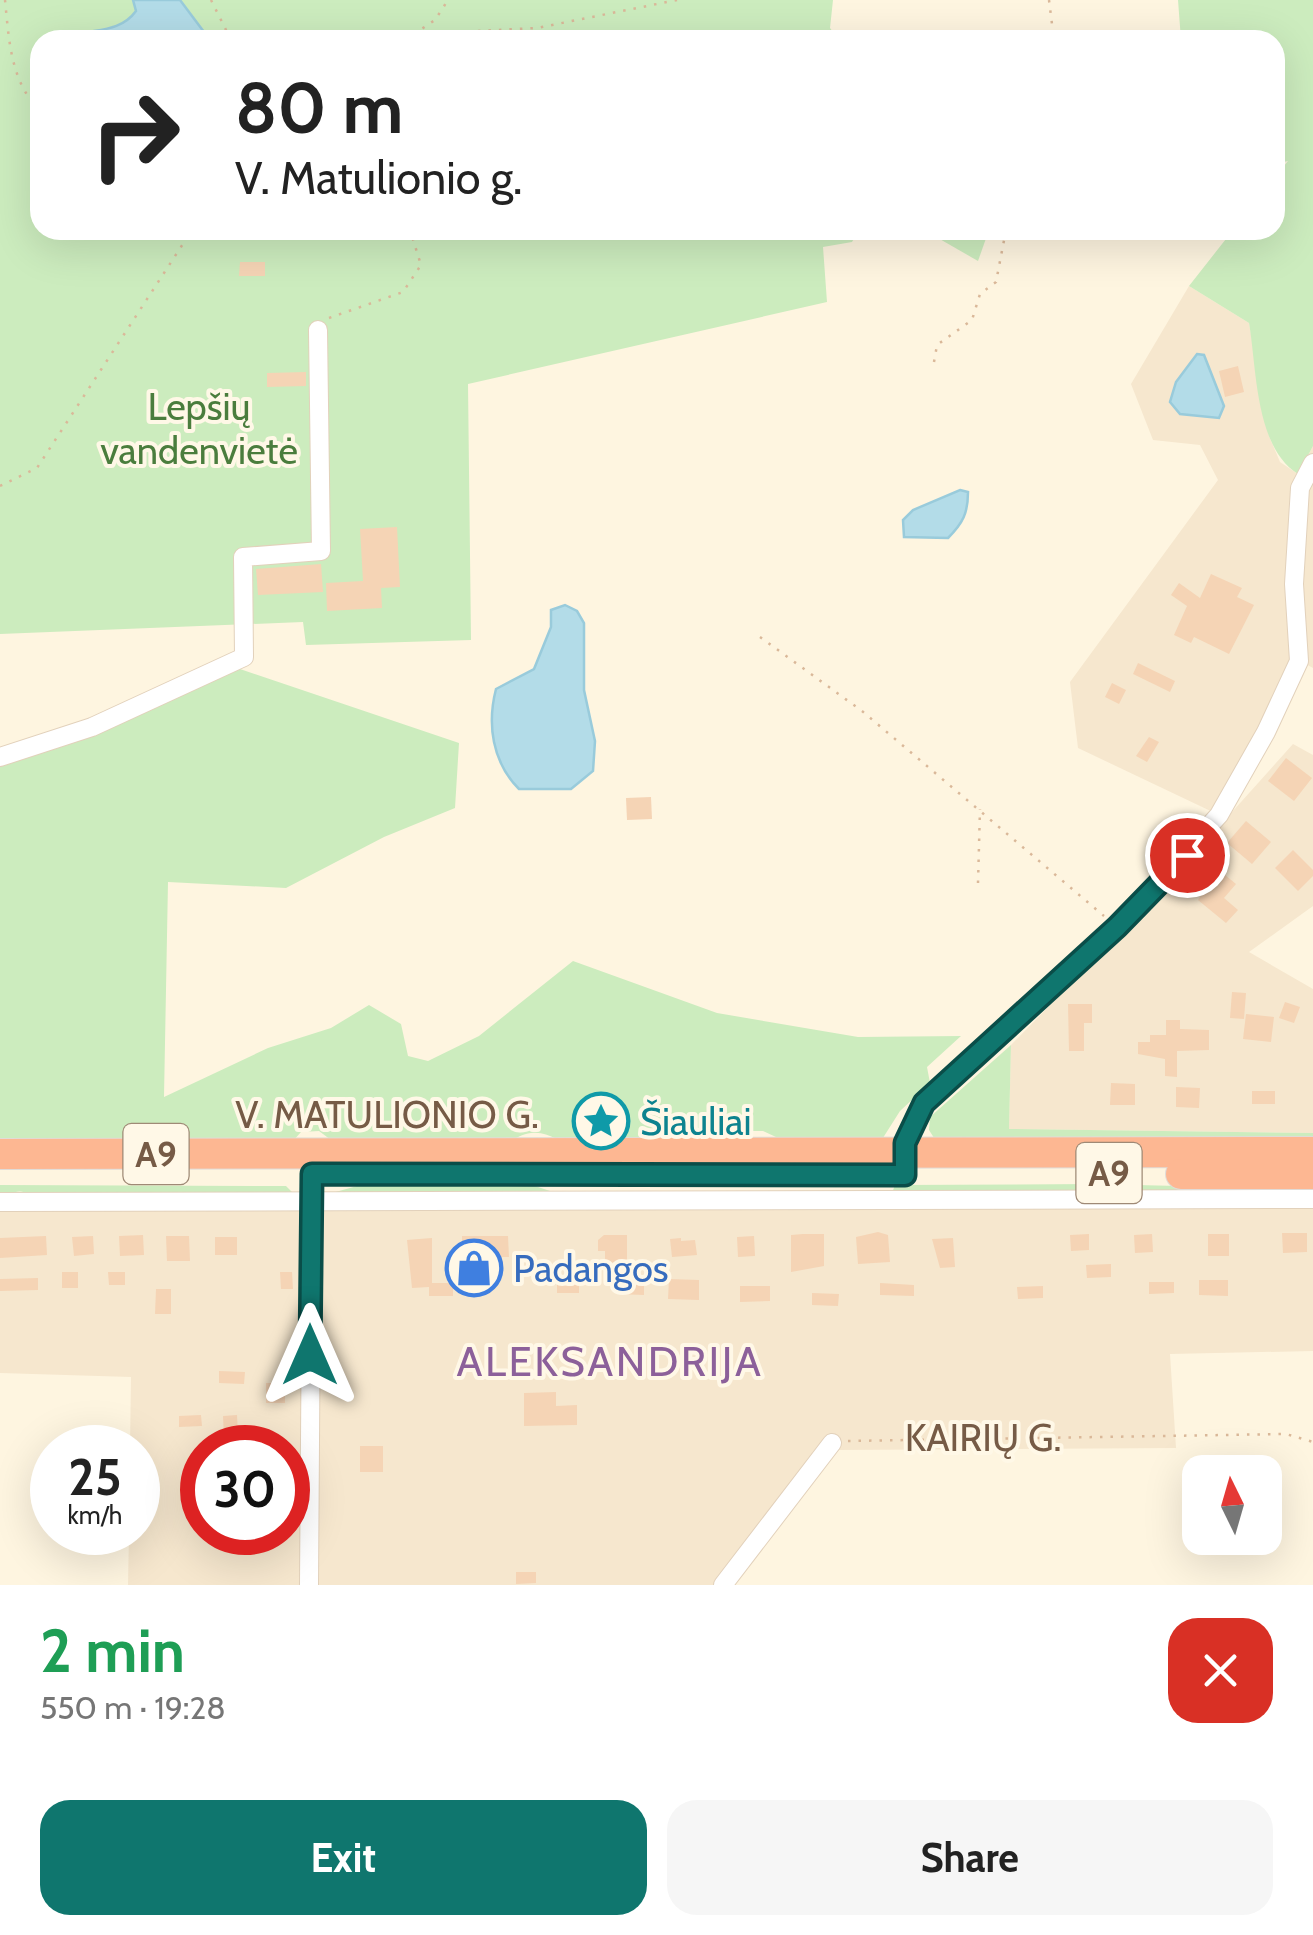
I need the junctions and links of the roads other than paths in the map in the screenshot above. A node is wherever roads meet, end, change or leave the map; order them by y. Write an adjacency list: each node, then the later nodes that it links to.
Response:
1 (318, 330): 5 (street)
2 (1313, 464): 4 (street)
3 (1313, 630): 4 (street)
4 (1299, 661): 8 (street)
5 (0, 757)
6 (1313, 1152): 8 (highway, V. MATULIONIO G. / A9)
7 (0, 1154): 11 (highway, V. MATULIONIO G. / A9)
8 (905, 1166): 10 (highway, V. MATULIONIO G. / A9); 11 (highway, V. MATULIONIO G. / A9)
9 (0, 1174): 11 (highway, V. MATULIONIO G. / A9)
10 (1313, 1174)
11 (312, 1177): 12 (street); 13 (street); 15 (street)
12 (1313, 1199)
13 (0, 1202)
14 (832, 1443): 16 (street)
15 (309, 1585)
16 (723, 1585)

